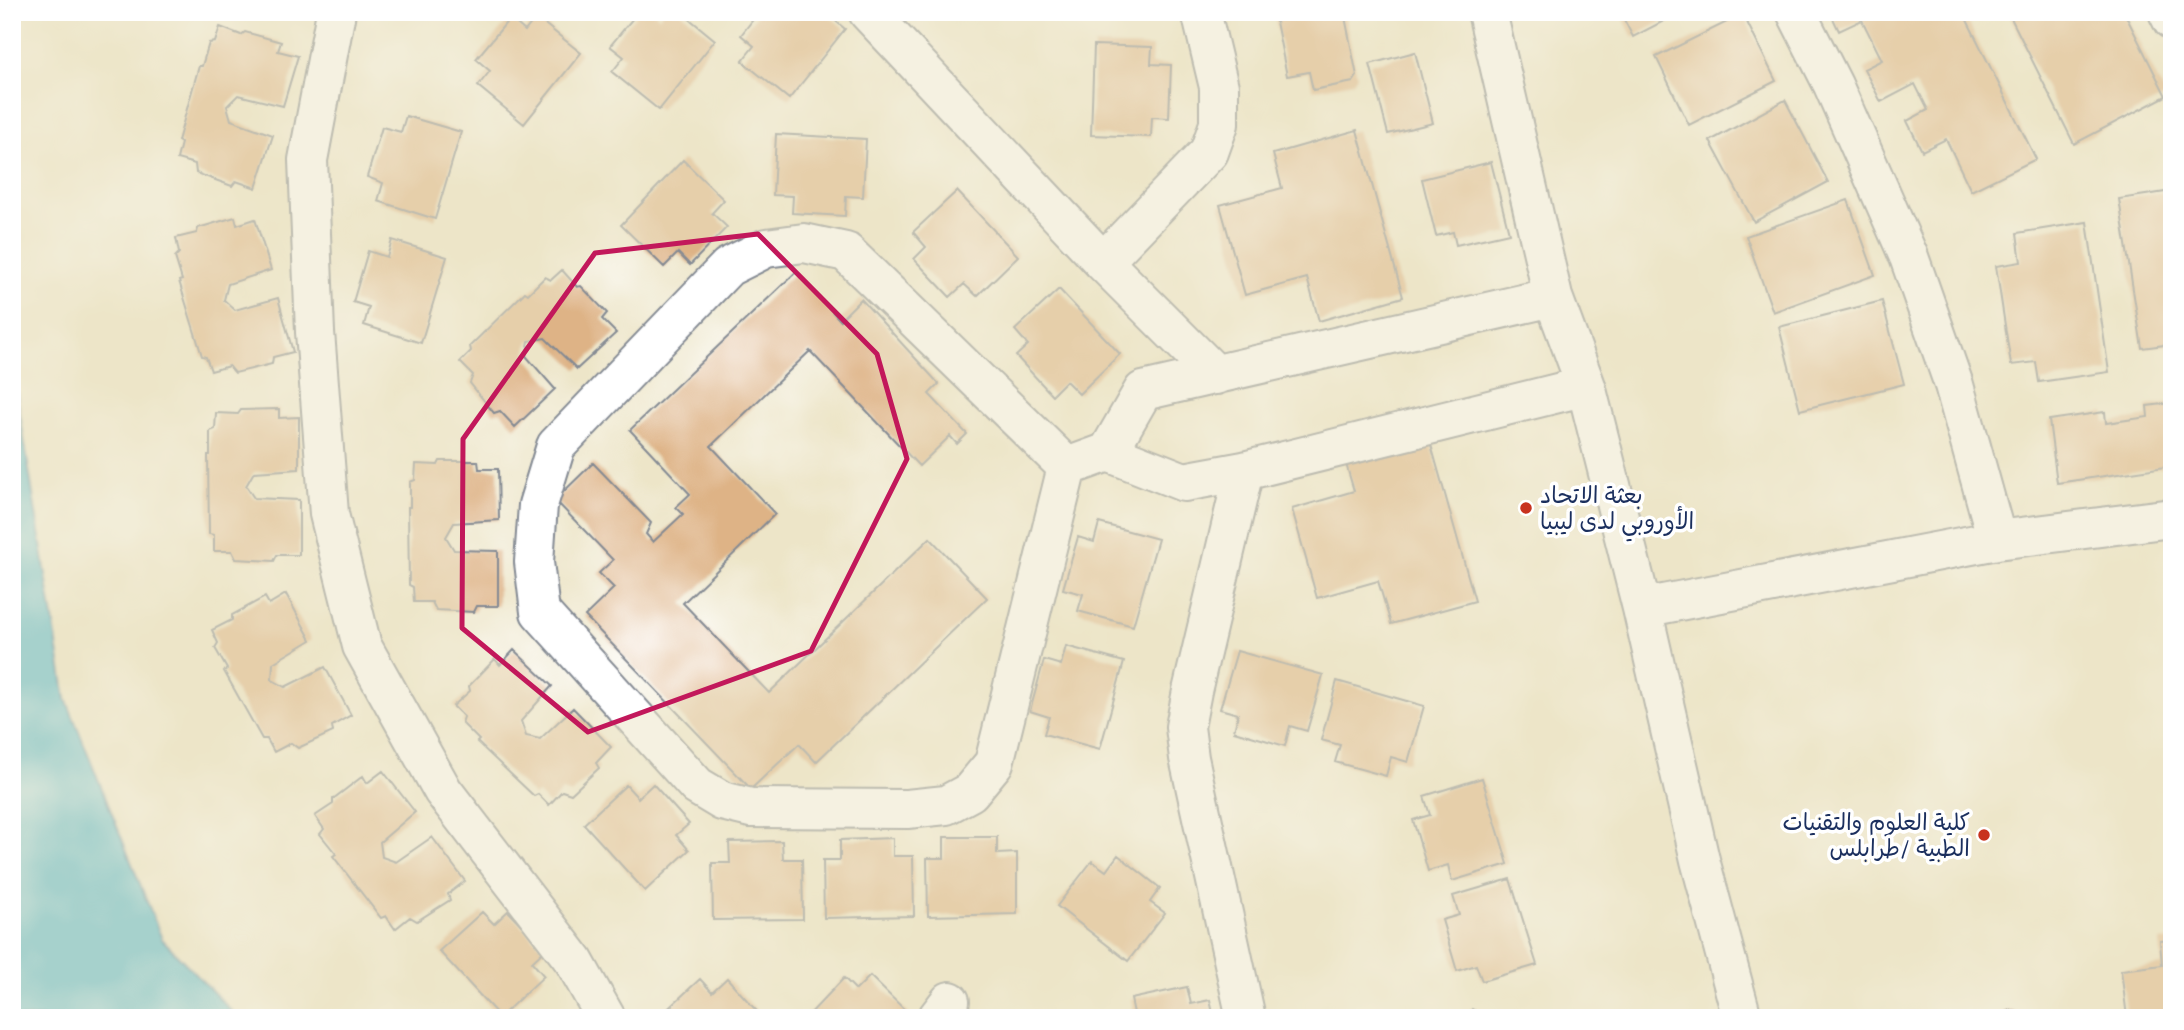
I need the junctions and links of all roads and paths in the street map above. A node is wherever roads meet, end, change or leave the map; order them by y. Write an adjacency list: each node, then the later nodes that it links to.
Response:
1 (336, 12): 18 (street)
2 (868, 12): 8 (street)
3 (1201, 12): 8 (street)
4 (1487, 12): 9 (street)
5 (1796, 12): 16 (street)
6 (2168, 12): 7 (street)
7 (2172, 20)
8 (1103, 262): 10 (street)
9 (1553, 297): 10 (street); 11 (street)
10 (1216, 375): 12 (street)
11 (1586, 386): 14 (street); 17 (street)
12 (1108, 452): 13 (street); 14 (street)
13 (1067, 467): 13 (street)
14 (1244, 471): 19 (street)
15 (2172, 518): 16 (street)
16 (1997, 540): 17 (street)
17 (1642, 608): 20 (street)
18 (606, 1018)
19 (1246, 1018)
20 (1742, 1018)

